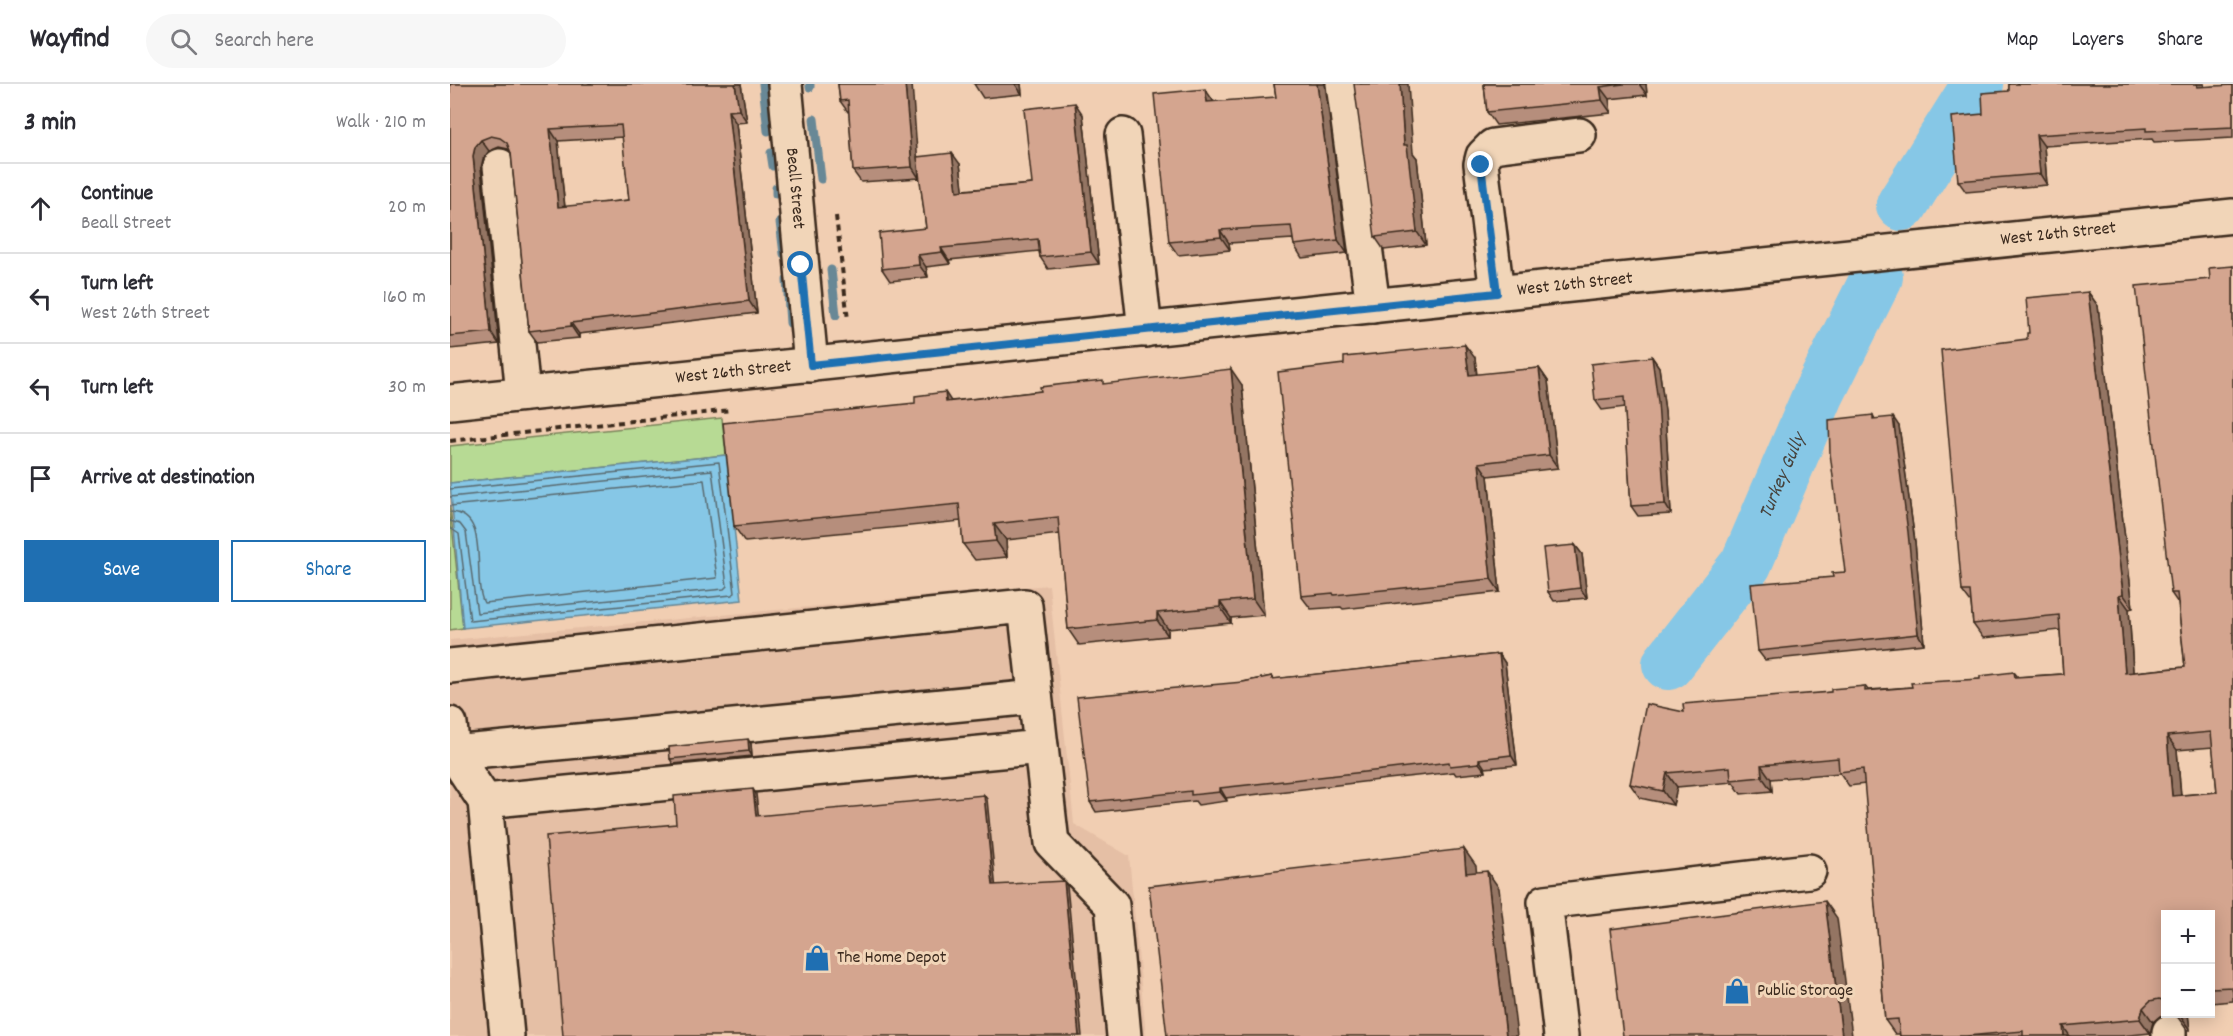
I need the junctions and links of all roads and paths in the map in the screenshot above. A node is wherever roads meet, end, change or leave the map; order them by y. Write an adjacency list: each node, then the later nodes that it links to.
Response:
1 (784, 84): 12 (street, Beall Street)
2 (1343, 84): 9 (street)
3 (1123, 135): 11 (street)
4 (1580, 135): 8 (street)
5 (500, 166): 13 (street)
6 (837, 216): 10 (path)
7 (2233, 216): 8 (street, West 26th Street)
8 (1497, 293): 9 (street, West 26th Street)
9 (1373, 306): 11 (street, West 26th Street)
10 (848, 320)
11 (1145, 330): 12 (street, West 26th Street)
12 (811, 365): 13 (street, West 26th Street)
13 (523, 394): 14 (street, West 26th Street)
14 (450, 402)
15 (731, 410): 16 (path)
16 (450, 441)
17 (450, 666): 18 (street)
18 (1035, 697): 19 (street); 20 (street)
19 (451, 738): 21 (street)
20 (1041, 747): 21 (street); 24 (street)
21 (485, 801): 23 (street)
22 (1809, 871): 25 (street)
23 (507, 1036)
24 (1124, 1036)
25 (1561, 1036)

